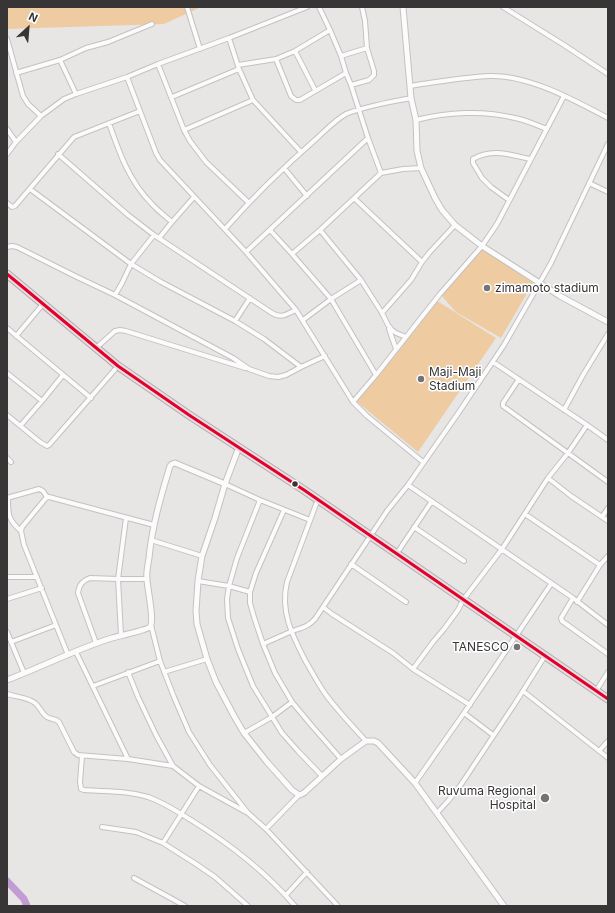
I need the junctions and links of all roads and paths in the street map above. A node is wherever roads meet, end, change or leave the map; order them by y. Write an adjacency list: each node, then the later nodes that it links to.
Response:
1 (187, 7): 11 (street)
2 (307, 7): 9 (street)
3 (319, 7): 8 (street)
4 (362, 7): 12 (street)
5 (403, 7): 24 (street)
6 (503, 7): 21 (street)
7 (152, 24): 16 (street)
8 (330, 30): 13 (street); 14 (street)
9 (229, 38): 11 (street); 18 (street)
10 (7, 39): 20 (street)
11 (200, 48): 17 (street)
12 (367, 48): 14 (street); 23 (street)
13 (295, 51): 15 (street); 25 (street)
14 (341, 56): 19 (street)
15 (276, 59): 18 (street); 25 (street)
16 (60, 60): 20 (street); 26 (street)
17 (158, 64): 22 (street); 28 (street)
18 (238, 67): 28 (street); 30 (street)
19 (346, 72): 23 (street); 25 (street)
20 (16, 73): 33 (street)
21 (608, 74)
22 (127, 77): 26 (street); 32 (street)
23 (351, 85): 31 (street)
24 (410, 86): 27 (street); 29 (street)
25 (315, 90)
26 (76, 94): 33 (street)
27 (564, 96): 34 (street); 38 (street)
28 (172, 97): 39 (street)
29 (411, 98): 31 (street); 35 (street)
30 (253, 100): 39 (street); 43 (street)
31 (358, 110): 40 (street); 43 (street)
32 (140, 111): 36 (street); 54 (street)
33 (41, 116): 41 (street)
34 (608, 118)
35 (416, 120): 38 (street); 48 (street)
36 (109, 123): 45 (street); 59 (street)
37 (7, 129): 41 (street)
38 (547, 129): 46 (street)
39 (184, 130): 57 (street)
40 (368, 138): 49 (street); 53 (street)
41 (16, 142): 44 (street)
42 (608, 144): 50 (street)
43 (301, 152): 47 (street)
44 (7, 154)
45 (58, 154): 51 (street); 64 (street)
46 (530, 159): 56 (street); 56 (street)
47 (284, 168): 53 (street); 57 (street)
48 (421, 168): 49 (street); 60 (street)
49 (381, 173): 55 (street)
50 (589, 183): 52 (street); 74 (street)
51 (30, 188): 58 (street); 71 (street)
52 (608, 192)
53 (307, 196): 62 (street)
54 (194, 197): 59 (street); 61 (street)
55 (355, 199): 63 (street); 70 (street)
56 (509, 200): 66 (street)
57 (248, 202): 61 (street)
58 (7, 203)
59 (172, 222): 65 (street)
60 (455, 225): 66 (street); 70 (street)
61 (225, 229): 68 (street)
62 (270, 230): 68 (street); 69 (street)
63 (320, 230): 69 (street); 73 (street)
64 (154, 235): 65 (street); 71 (street)
65 (159, 238): 76 (street)
66 (482, 246): 74 (street); 88 (street)
67 (7, 247): 75 (street)
68 (246, 252): 79 (street)
69 (292, 254): 77 (street)
70 (422, 262): 80 (street)
71 (132, 264): 75 (street); 82 (street)
72 (7, 274): 78 (highway)
73 (361, 280): 77 (street); 80 (street)
74 (540, 283): 83 (street); 92 (street)
75 (115, 295): 95 (street)
76 (250, 298): 79 (street); 82 (street)
77 (331, 299): 81 (street); 98 (street)
78 (43, 304): 87 (street); 89 (highway)
79 (296, 310): 81 (street)
80 (382, 313): 84 (street)
81 (303, 320): 91 (street)
82 (235, 321): 94 (street)
83 (608, 322)
84 (388, 325): 88 (street); 90 (street)
85 (7, 328): 87 (street)
86 (608, 334): 103 (street)
87 (16, 336): 97 (street)
88 (406, 337): 90 (street)
89 (96, 349): 93 (highway); 95 (street)
90 (396, 350): 98 (street)
91 (326, 356): 94 (street); 102 (street)
92 (493, 362): 99 (street); 110 (street)
93 (118, 366): 100 (street); 108 (highway)
94 (301, 367): 95 (street)
95 (249, 369)
96 (7, 373): 101 (street)
97 (63, 375): 100 (street); 101 (street)
98 (376, 375): 102 (street)
99 (519, 379): 103 (street); 109 (street)
100 (91, 398): 105 (street)
101 (42, 401): 105 (street)
102 (353, 402): 110 (street)
103 (564, 410): 106 (street)
104 (7, 415): 105 (street)
105 (20, 425)
106 (587, 425): 107 (street); 109 (street)
107 (608, 440)
108 (239, 447): 113 (street); 117 (highway)
109 (568, 453): 111 (street); 112 (street)
110 (423, 462): 114 (street)
111 (548, 478): 122 (street); 123 (street)
112 (608, 482)
113 (225, 484): 118 (street); 127 (street); 134 (street)
114 (408, 485): 119 (street); 130 (street)
115 (47, 497): 116 (street); 124 (street); 129 (street)
116 (8, 498): 129 (street)
117 (318, 499): 125 (street); 130 (highway)
118 (260, 500): 121 (street); 145 (street)
119 (432, 501): 128 (street); 132 (street)
120 (608, 508): 123 (street)
121 (284, 510): 125 (street); 147 (street)
122 (525, 514): 132 (street); 138 (street)
123 (602, 517): 126 (street)
124 (126, 518): 127 (street); 141 (street)
125 (310, 520): 157 (street)
126 (608, 521)
127 (154, 525): 131 (street)
128 (414, 527): 133 (street); 136 (street)
129 (21, 532): 140 (street)
130 (371, 535): 133 (highway); 137 (street)
131 (151, 540): 134 (street); 142 (street)
132 (502, 549): 144 (street); 150 (street)
133 (397, 554): 150 (highway)
134 (202, 556): 143 (street)
135 (608, 556): 138 (street)
136 (464, 561)
137 (351, 564): 151 (street); 153 (street)
138 (600, 565): 152 (street)
139 (7, 577): 140 (street)
140 (37, 577): 146 (street)
141 (118, 579): 142 (street); 159 (street); 162 (street)
142 (147, 579): 155 (street)
143 (198, 580): 145 (street); 168 (street)
144 (551, 584): 148 (street); 160 (street)
145 (229, 586): 147 (street); 184 (street)
146 (42, 588): 149 (street); 154 (street)
147 (250, 592): 163 (street)
148 (573, 598): 152 (street); 165 (street)
149 (7, 600)
150 (463, 600): 160 (highway); 170 (street)
151 (406, 602)
152 (577, 602): 156 (street)
153 (323, 607): 157 (street); 170 (street)
154 (56, 625): 161 (street); 166 (street)
155 (151, 625): 159 (street); 169 (street)
156 (608, 625)
157 (291, 631): 163 (street); 187 (street)
158 (7, 632): 161 (street)
159 (121, 635): 162 (street)
160 (516, 636): 167 (highway); 182 (street)
161 (11, 642): 174 (street)
162 (96, 643): 164 (street)
163 (263, 644): 181 (street)
164 (76, 652): 166 (street); 176 (street)
165 (608, 654)
166 (68, 655): 174 (street)
167 (545, 656): 177 (street); 178 (highway)
168 (207, 659): 172 (street); 185 (street)
169 (160, 661): 171 (street); 172 (street)
170 (414, 669): 182 (street)
171 (128, 672): 176 (street); 194 (street)
172 (164, 672): 199 (street)
173 (608, 672): 178 (street)
174 (24, 673): 175 (street)
175 (7, 680)
176 (93, 686): 193 (street)
177 (523, 691): 186 (street); 189 (street)
178 (596, 691): 180 (highway)
179 (7, 694): 190 (street)
180 (608, 699)
181 (292, 702): 184 (street); 191 (street)
182 (470, 705): 183 (street)
183 (464, 713): 186 (street); 196 (street)
184 (272, 717): 185 (street); 195 (street)
185 (244, 733): 198 (street)
186 (493, 735): 200 (street)
187 (366, 741): 191 (street); 196 (street)
188 (608, 741): 189 (street)
189 (599, 751): 192 (street)
190 (82, 756): 193 (street); 201 (street)
191 (341, 758): 195 (street)
192 (608, 758)
193 (128, 759): 194 (street)
194 (173, 766): 197 (street)
195 (322, 776): 198 (street)
196 (415, 783): 200 (street)
197 (199, 786): 199 (street); 201 (street)
198 (299, 795): 203 (street)
199 (248, 813): 203 (street)
200 (437, 813): 212 (street)
201 (181, 814): 204 (street); 207 (street)
202 (102, 827): 204 (street)
203 (266, 829): 205 (street)
204 (163, 843): 209 (street)
205 (307, 872): 207 (street); 211 (street)
206 (134, 878): 208 (street)
207 (286, 895): 210 (street)
208 (185, 906)
209 (248, 906)
210 (295, 906)
211 (338, 906)
212 (504, 906)

